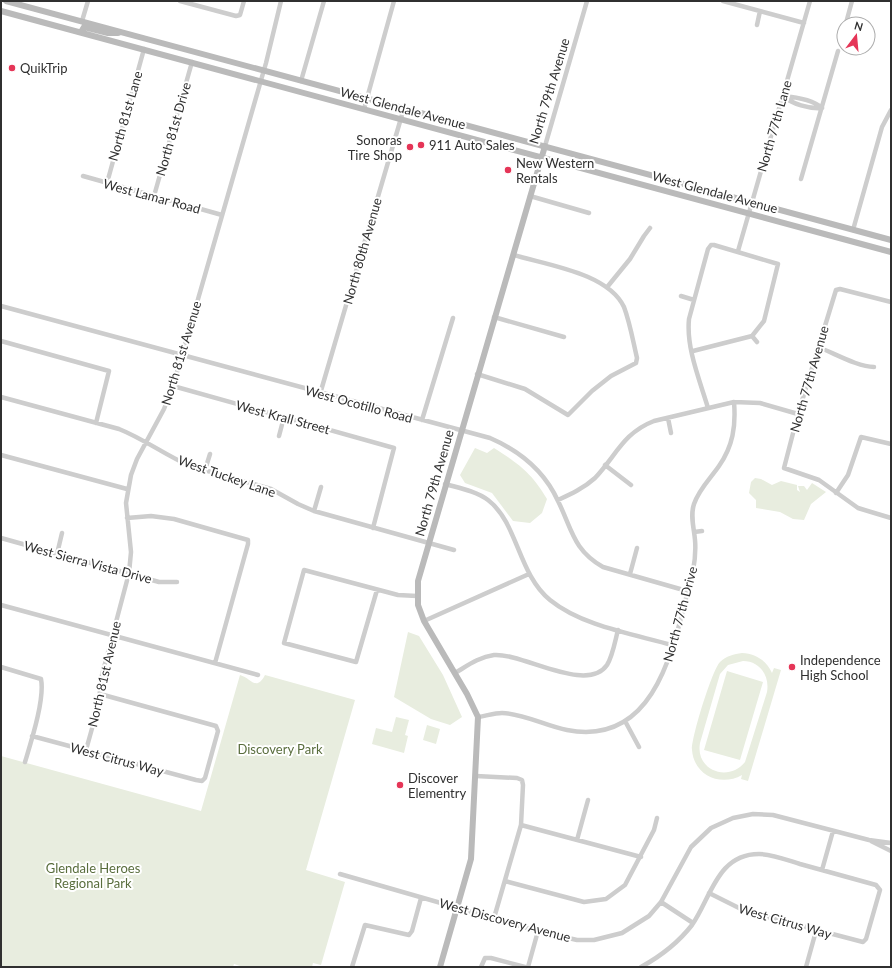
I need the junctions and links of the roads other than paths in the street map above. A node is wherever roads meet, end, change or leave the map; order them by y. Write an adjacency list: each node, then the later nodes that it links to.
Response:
1 (6, 1): 15 (main road, West Glendale Avenue)
2 (88, 1): 15 (street)
3 (181, 1): 4 (street)
4 (244, 1)
5 (281, 1): 23 (street, North 81st Avenue)
6 (324, 1): 25 (street)
7 (394, 1): 27 (street)
8 (587, 1): 33 (street, North 79th Avenue)
9 (723, 1): 13 (street)
10 (810, 1): 16 (street, North 77th Lane)
11 (852, 1): 14 (street)
12 (1, 11): 18 (main road, West Glendale Avenue)
13 (760, 11): 16 (street); 17 (street)
14 (848, 16)
15 (82, 21): 19 (main road, West Glendale Avenue)
16 (804, 23): 26 (street, North 77th Lane)
17 (757, 24)
18 (81, 32): 19 (main road); 20 (main road, West Glendale Avenue)
19 (123, 32): 23 (main road, West Glendale Avenue)
20 (144, 49): 22 (main road, West Glendale Avenue); 37 (street, North 81st Lane)
21 (837, 56): 29 (street)
22 (192, 62): 24 (main road, West Glendale Avenue); 38 (street, North 81st Drive)
23 (263, 70): 24 (street, North 81st Avenue); 25 (main road, West Glendale Avenue)
24 (260, 81): 30 (main road, West Glendale Avenue); 43 (street, North 81st Avenue)
25 (302, 81): 27 (main road, West Glendale Avenue)
26 (783, 96): 29 (street); 40 (street, North 77th Lane)
27 (367, 98): 28 (main road, West Glendale Avenue); 30 (street)
28 (404, 108): 32 (street, North 80th Avenue); 33 (main road, West Glendale Avenue)
29 (822, 108): 36 (street)
30 (364, 109): 32 (main road, West Glendale Avenue)
31 (891, 110): 45 (street)
32 (401, 118): 34 (main road, West Glendale Avenue); 67 (street, North 80th Avenue)
33 (545, 146): 34 (main road, North 79th Avenue); 40 (main road, West Glendale Avenue)
34 (541, 156): 39 (main road, North 79th Avenue); 42 (main road, West Glendale Avenue)
35 (82, 176): 37 (street, West Lamar Road)
36 (802, 179)
37 (107, 183): 38 (street, West Lamar Road)
38 (154, 196): 43 (street, West Lamar Road)
39 (530, 196): 41 (street); 49 (main road, North 79th Avenue)
40 (752, 202): 42 (street, North 77th Lane); 45 (main road, West Glendale Avenue)
41 (589, 213)
42 (749, 213): 47 (street, North 77th Lane); 48 (main road, West Glendale Avenue)
43 (222, 215): 63 (street, North 81st Avenue)
44 (650, 228): 50 (street)
45 (853, 230): 46 (main road, West Glendale Avenue)
46 (891, 240)
47 (738, 252): 52 (street); 57 (street)
48 (891, 252)
49 (514, 255): 50 (street); 55 (main road, North 79th Avenue)
50 (608, 286): 65 (street)
51 (681, 296): 52 (street)
52 (694, 300): 62 (street)
53 (891, 302): 61 (street, North 77th Avenue)
54 (1, 306): 63 (street, West Ocotillo Road)
55 (494, 317): 58 (street); 65 (main road, North 79th Avenue)
56 (453, 318): 74 (street)
57 (752, 336): 60 (street); 62 (street)
58 (564, 337)
59 (1, 341): 75 (street)
60 (757, 342)
61 (818, 347): 64 (street); 71 (street, North 77th Avenue)
62 (692, 351): 70 (street)
63 (182, 354): 66 (street, North 81st Avenue); 67 (street, West Ocotillo Road)
64 (874, 367)
65 (477, 374): 76 (main road, North 79th Avenue)
66 (173, 386): 72 (street, West Krall Street); 79 (street, North 81st Avenue)
67 (320, 394): 74 (street, West Ocotillo Road)
68 (1, 397): 75 (street, West Tuckey Lane)
69 (734, 402): 70 (street); 71 (street); 96 (street, North 77th Drive)
70 (708, 408): 73 (street)
71 (798, 414): 89 (street, North 77th Avenue)
72 (284, 417): 78 (street); 94 (street, West Krall Street)
73 (668, 418): 77 (street); 83 (street)
74 (422, 420): 76 (street, West Ocotillo Road)
75 (96, 423): 79 (street, West Tuckey Lane)
76 (462, 430): 85 (main road, North 79th Avenue); 90 (street, West Ocotillo Road)
77 (671, 433)
78 (279, 436)
79 (146, 442): 84 (street, West Tuckey Lane); 88 (street, North 81st Avenue)
80 (891, 444): 89 (street)
81 (210, 454): 84 (street)
82 (1, 455): 88 (street)
83 (605, 465): 86 (street); 90 (street)
84 (205, 470): 91 (street, West Tuckey Lane)
85 (445, 484): 99 (main road, North 79th Avenue); 104 (street)
86 (631, 485)
87 (320, 487): 91 (street)
88 (127, 489): 92 (street, North 81st Avenue)
89 (836, 493): 93 (street)
90 (558, 500): 105 (street)
91 (314, 511): 94 (street, West Tuckey Lane)
92 (127, 518): 103 (street, North 81st Avenue); 115 (street)
93 (891, 518)
94 (373, 528): 99 (street, West Tuckey Lane)
95 (702, 531): 96 (street)
96 (694, 532): 108 (street, North 77th Drive)
97 (62, 533): 102 (street)
98 (1, 538): 102 (street, West Sierra Vista Drive)
99 (428, 543): 101 (street, West Tuckey Lane); 109 (main road, North 79th Avenue)
100 (637, 548): 105 (street)
101 (454, 550)
102 (57, 554): 103 (street, West Sierra Vista Drive)
103 (129, 573): 106 (street, West Sierra Vista Drive); 113 (street, North 81st Avenue)
104 (529, 574): 111 (street); 112 (street)
105 (630, 574): 108 (street)
106 (177, 582)
107 (377, 590): 107 (street); 109 (street)
108 (687, 591): 114 (street, North 77th Drive)
109 (417, 596): 111 (main road, North 79th Avenue)
110 (1, 605): 113 (street)
111 (424, 621): 117 (main road, North 79th Avenue)
112 (618, 630): 114 (street); 117 (street)
113 (112, 635): 115 (street); 119 (street, North 81st Avenue)
114 (672, 645): 121 (street, North 77th Drive)
115 (215, 663): 118 (street)
116 (1, 667): 122 (street)
117 (455, 673): 120 (main road, North 79th Avenue)
118 (258, 675)
119 (100, 694): 124 (street, North 81st Avenue); 124 (street, West Citrus Way)
120 (478, 718): 121 (street); 126 (main road, North 79th Avenue)
121 (625, 721): 123 (street)
122 (32, 736): 124 (street, West Citrus Way); 125 (street)
123 (639, 748)
124 (86, 750)
125 (25, 762)
126 (476, 776): 129 (street); 142 (main road, North 79th Avenue)
127 (588, 800): 131 (street)
128 (657, 818): 135 (street)
129 (521, 825): 131 (street); 138 (street)
130 (833, 831): 132 (street, West Discovery Avenue); 136 (street); 141 (street, West Discovery Avenue)
131 (577, 840): 135 (street)
132 (869, 840): 133 (street); 134 (street)
133 (891, 844)
134 (891, 851)
135 (640, 857): 138 (street)
136 (822, 870): 139 (street); 145 (street, West Citrus Way)
137 (340, 874): 140 (street, West Discovery Avenue)
138 (505, 882): 143 (street)
139 (709, 893): 144 (street); 145 (street, West Citrus Way)
140 (421, 898): 142 (street, West Discovery Avenue); 147 (street)
141 (661, 902): 144 (street); 146 (street, West Discovery Avenue)
142 (458, 908): 143 (street, West Discovery Avenue); 148 (main road, North 79th Avenue)
143 (494, 918): 146 (street, West Discovery Avenue)
144 (693, 923): 152 (street)
145 (816, 930): 153 (street)
146 (538, 931): 151 (street)
147 (352, 967)
148 (440, 967)
149 (481, 967): 150 (street)
150 (525, 967)
151 (528, 967)
152 (641, 967)
153 (806, 967)

